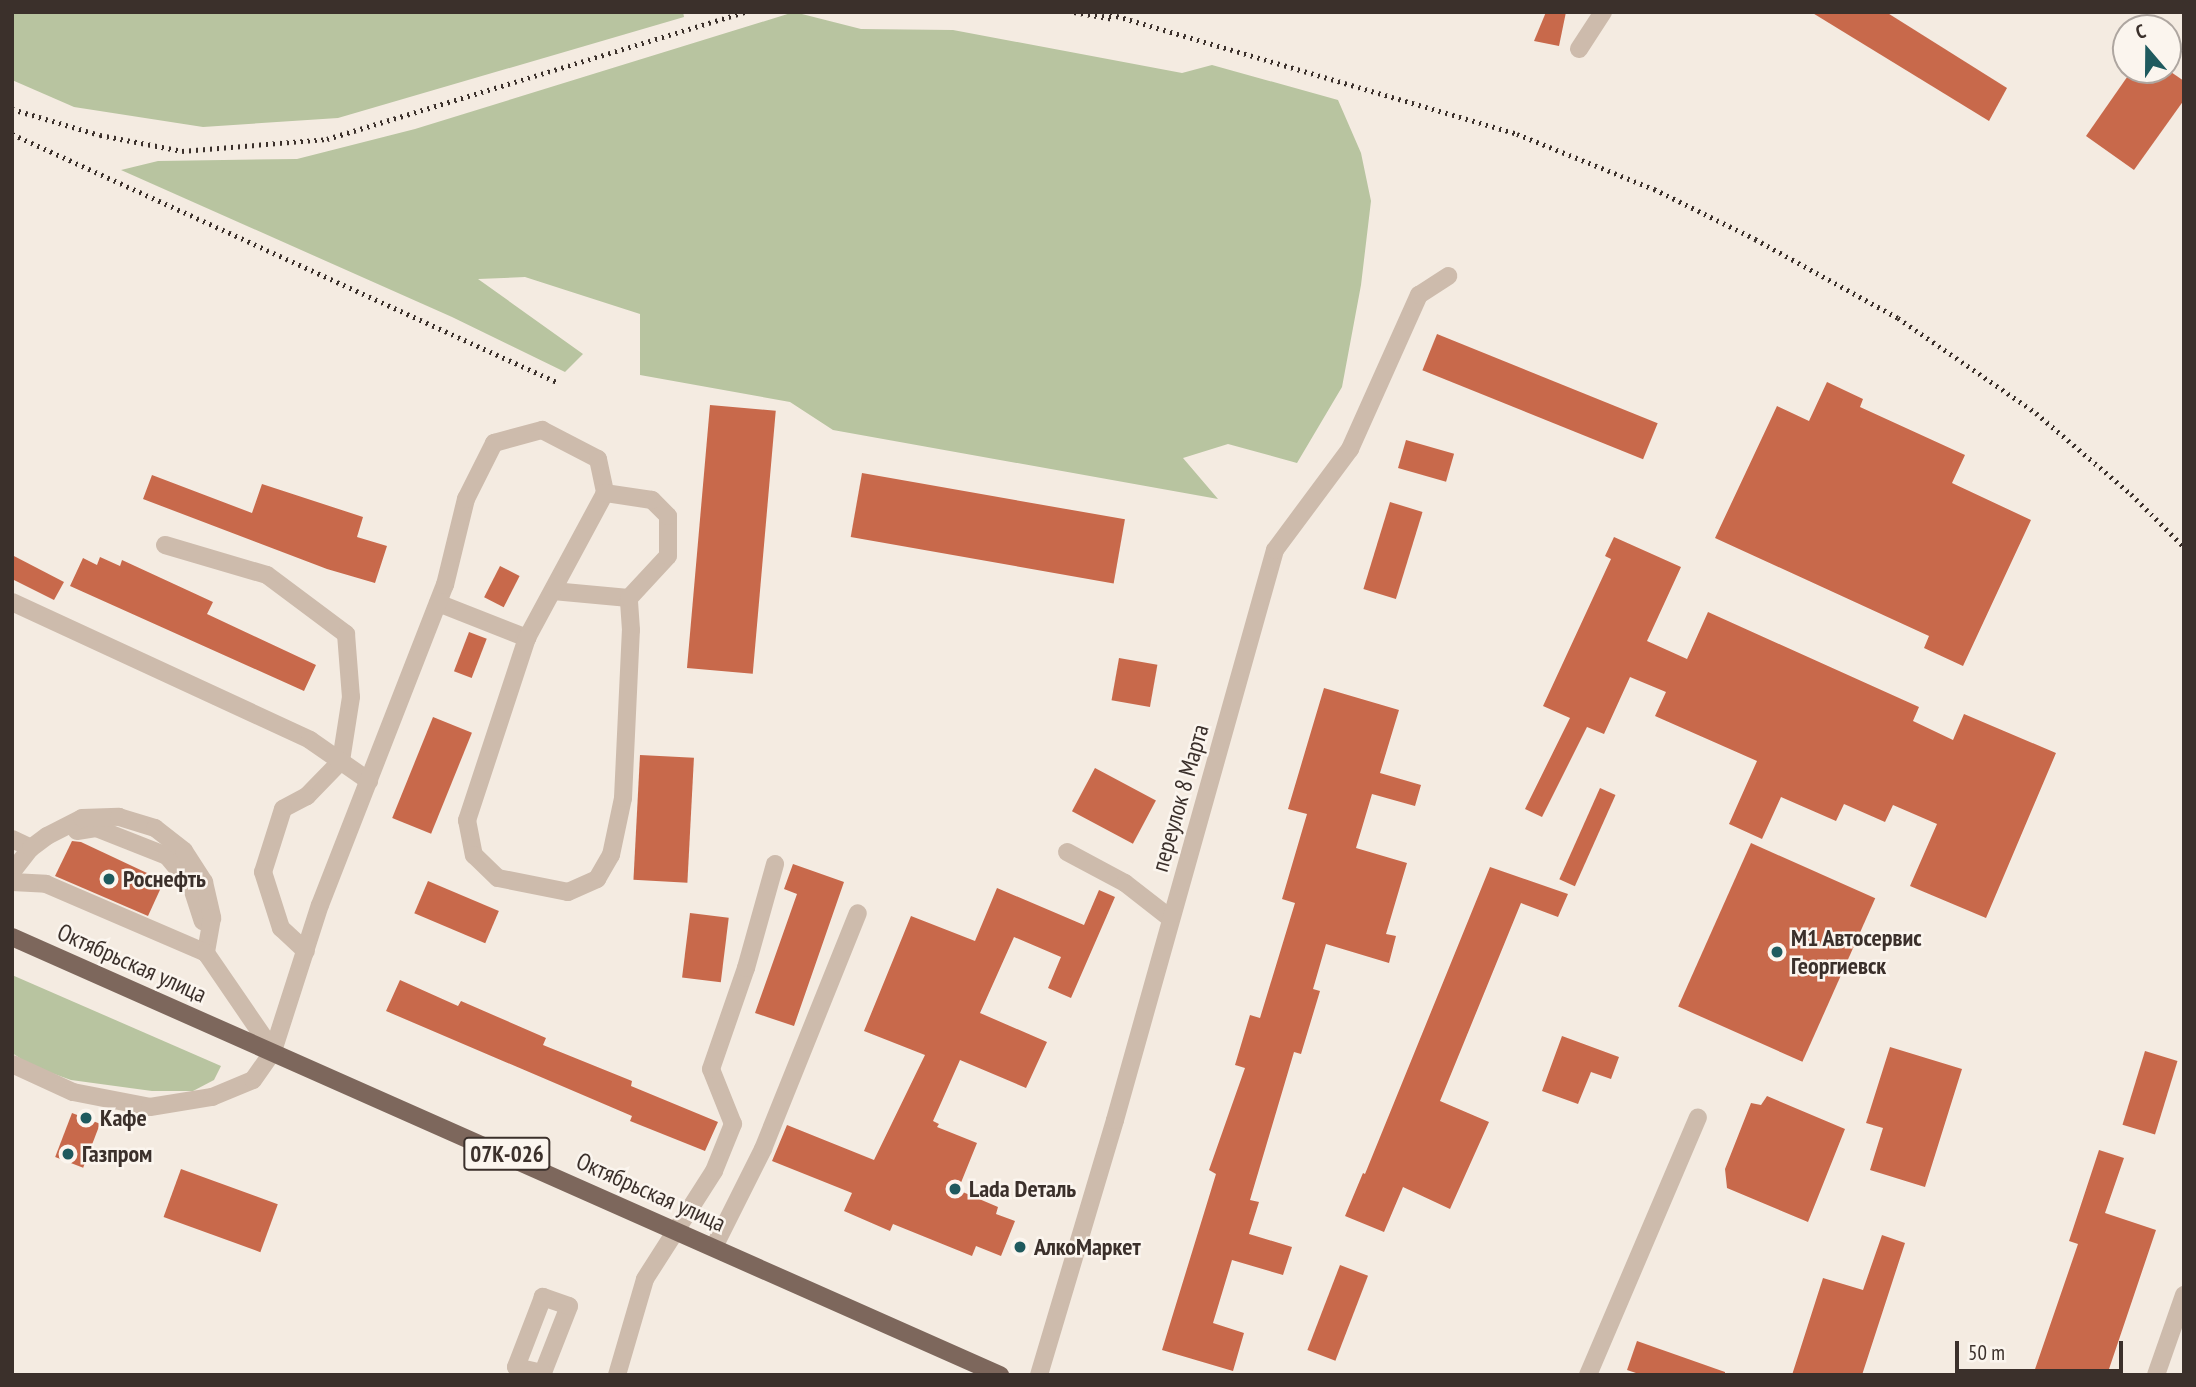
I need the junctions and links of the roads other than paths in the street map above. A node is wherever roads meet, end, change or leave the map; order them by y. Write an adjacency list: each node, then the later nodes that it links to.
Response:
1 (1603, 12): 2 (street)
2 (1579, 49)
3 (1448, 276): 20 (street, переулок 8 Марта)
4 (605, 493): 6 (street); 7 (street); 9 (street)
5 (164, 545): 11 (street)
6 (553, 591): 7 (street); 10 (street)
7 (629, 598): 10 (street)
8 (12, 601): 11 (street)
9 (438, 603): 10 (street); 12 (street)
10 (527, 638)
11 (341, 761): 12 (street); 22 (street)
12 (369, 781): 22 (street)
13 (12, 839): 14 (street)
14 (31, 848): 17 (street); 23 (street)
15 (1067, 852): 20 (street)
16 (775, 864): 27 (street)
17 (12, 872)
18 (12, 882): 23 (street)
19 (858, 913): 28 (street)
20 (1171, 919): 33 (street, переулок 8 Марта)
21 (12, 937): 24 (main road, Октябрьская улица / 07К-026)
22 (306, 951): 24 (street)
23 (206, 953): 24 (street)
24 (273, 1051): 25 (street); 27 (main road, Октябрьская улица / 07К-026)
25 (12, 1064)
26 (1698, 1117): 34 (street)
27 (675, 1230): 28 (main road, Октябрьская улица / 07К-026); 31 (street)
28 (714, 1247): 30 (main road, Октябрьская улица / 07К-026)
29 (2184, 1295): 35 (street)
30 (967, 1368): 32 (main road, Октябрьская улица / 07К-026)
31 (617, 1375)
32 (1000, 1375)
33 (1039, 1375)
34 (1588, 1375)
35 (2156, 1375)

